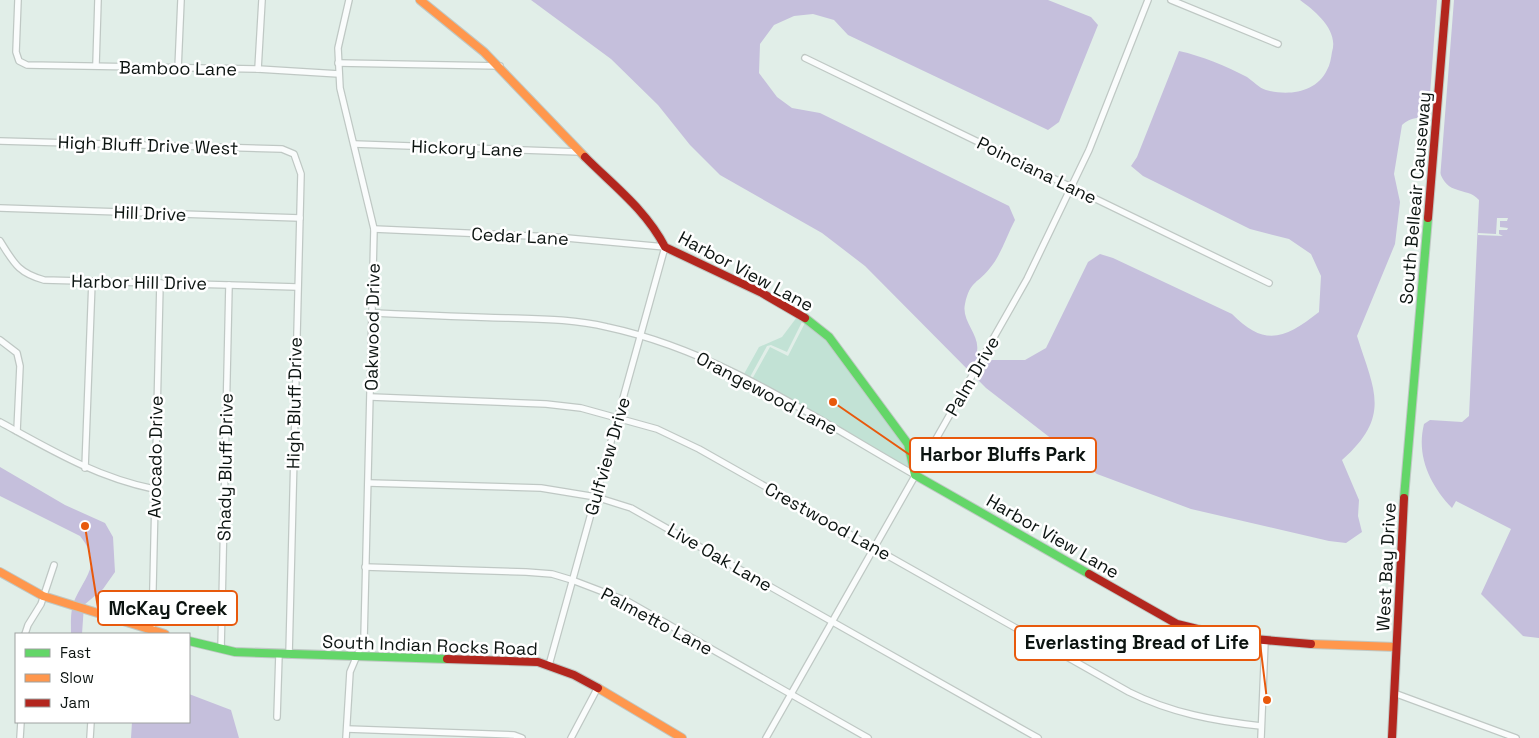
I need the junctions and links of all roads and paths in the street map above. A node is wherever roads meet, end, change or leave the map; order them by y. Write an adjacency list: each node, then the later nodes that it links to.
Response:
1 (18, 0): 13 (street, Bamboo Lane)
2 (98, 0): 13 (street)
3 (181, 0): 15 (street)
4 (262, 0): 16 (street)
5 (349, 0): 12 (street, Oakwood Drive)
6 (420, 0): 14 (street, Harbor View Lane)
7 (1148, 0): 22 (street, Palm Drive)
8 (1171, 0): 10 (street)
9 (1446, 0): 37 (street, South Belleair Causeway)
10 (1278, 44)
11 (805, 58): 22 (street, Poinciana Lane)
12 (338, 63): 14 (street); 17 (street, Oakwood Drive)
13 (96, 65): 15 (street, Bamboo Lane)
14 (500, 66): 20 (street, Harbor View Lane)
15 (178, 69): 16 (street, Bamboo Lane)
16 (258, 69): 17 (street, Bamboo Lane)
17 (339, 74): 19 (street, Oakwood Drive)
18 (0, 140): 21 (street, High Bluff Drive West)
19 (354, 144): 20 (street, Hickory Lane); 25 (street, Oakwood Drive)
20 (580, 152): 27 (street, Harbor View Lane)
21 (294, 154): 24 (street, High Bluff Drive)
22 (1072, 187): 30 (street, Poinciana Lane); 42 (street, Palm Drive)
23 (0, 208): 24 (street, Hill Drive)
24 (300, 218): 32 (street, High Bluff Drive)
25 (374, 229): 27 (street, Cedar Lane); 33 (street, Oakwood Drive)
26 (0, 241): 28 (street, Harbor Hill Drive)
27 (665, 247): 34 (street, Gulfview Drive); 42 (street, Harbor View Lane)
28 (92, 281): 29 (street, Harbor Hill Drive); 41 (street)
29 (160, 283): 31 (street, Harbor Hill Drive); 44 (street, Avocado Drive)
30 (1269, 283)
31 (229, 285): 32 (street, Harbor Hill Drive); 59 (street, Shady Bluff Drive)
32 (296, 287): 61 (street, High Bluff Drive)
33 (374, 313): 34 (street, Orangewood Lane); 36 (street, Oakwood Drive)
34 (641, 335): 38 (street, Gulfview Drive); 42 (street, Orangewood Lane)
35 (0, 340): 40 (street)
36 (371, 397): 38 (street, Crestwood Lane); 43 (street, Oakwood Drive)
37 (1411, 399): 58 (street, West Bay Drive)
38 (618, 417): 45 (street, Gulfview Drive); 46 (street, Crestwood Lane)
39 (0, 422): 40 (street)
40 (17, 431): 41 (street)
41 (85, 468): 44 (street)
42 (915, 475): 46 (street, Palm Drive); 57 (street, Harbor View Lane)
43 (369, 483): 45 (street, Live Oak Lane); 48 (street, Oakwood Drive)
44 (154, 488): 53 (street, Avocado Drive)
45 (596, 497): 50 (street, Gulfview Drive); 52 (street, Live Oak Lane)
46 (875, 548): 52 (street, Palm Drive); 70 (street, Crestwood Lane)
47 (54, 565): 51 (street)
48 (366, 567): 50 (street, Palmetto Lane); 62 (street, Oakwood Drive)
49 (0, 572): 51 (street)
50 (572, 580): 63 (street, Gulfview Drive); 66 (street, Palmetto Lane)
51 (43, 596): 53 (street); 54 (street)
52 (832, 621): 66 (street, Palm Drive); 80 (street, Live Oak Lane)
53 (152, 630): 55 (street)
54 (25, 633)
55 (162, 633)
56 (190, 641): 59 (street, South Indian Rocks Road)
57 (1265, 641): 58 (street, Harbor View Lane); 70 (street)
58 (1396, 647): 65 (street, West Bay Drive)
59 (221, 649): 60 (street, South Indian Rocks Road)
60 (279, 654): 61 (street, South Indian Rocks Road); 67 (street)
61 (289, 655): 62 (street, South Indian Rocks Road)
62 (355, 657): 63 (street, South Indian Rocks Road); 71 (street, Oakwood Drive)
63 (549, 665): 64 (street, South Indian Rocks Road)
64 (597, 689): 72 (street, South Indian Rocks Road); 77 (street)
65 (1394, 693): 82 (street, West Bay Drive); 83 (street)
66 (790, 694): 78 (street, Palm Drive); 79 (street, Palmetto Lane)
67 (277, 717)
68 (21, 723): 73 (street)
69 (91, 723): 74 (street)
70 (1261, 726): 81 (street)
71 (347, 729): 75 (street, Oakwood Drive); 76 (street)
72 (677, 737)
73 (20, 738)
74 (90, 738)
75 (346, 738)
76 (522, 738)
77 (571, 738)
78 (766, 738)
79 (868, 738)
80 (1038, 738)
81 (1261, 738)
82 (1392, 738)
83 (1516, 738)

